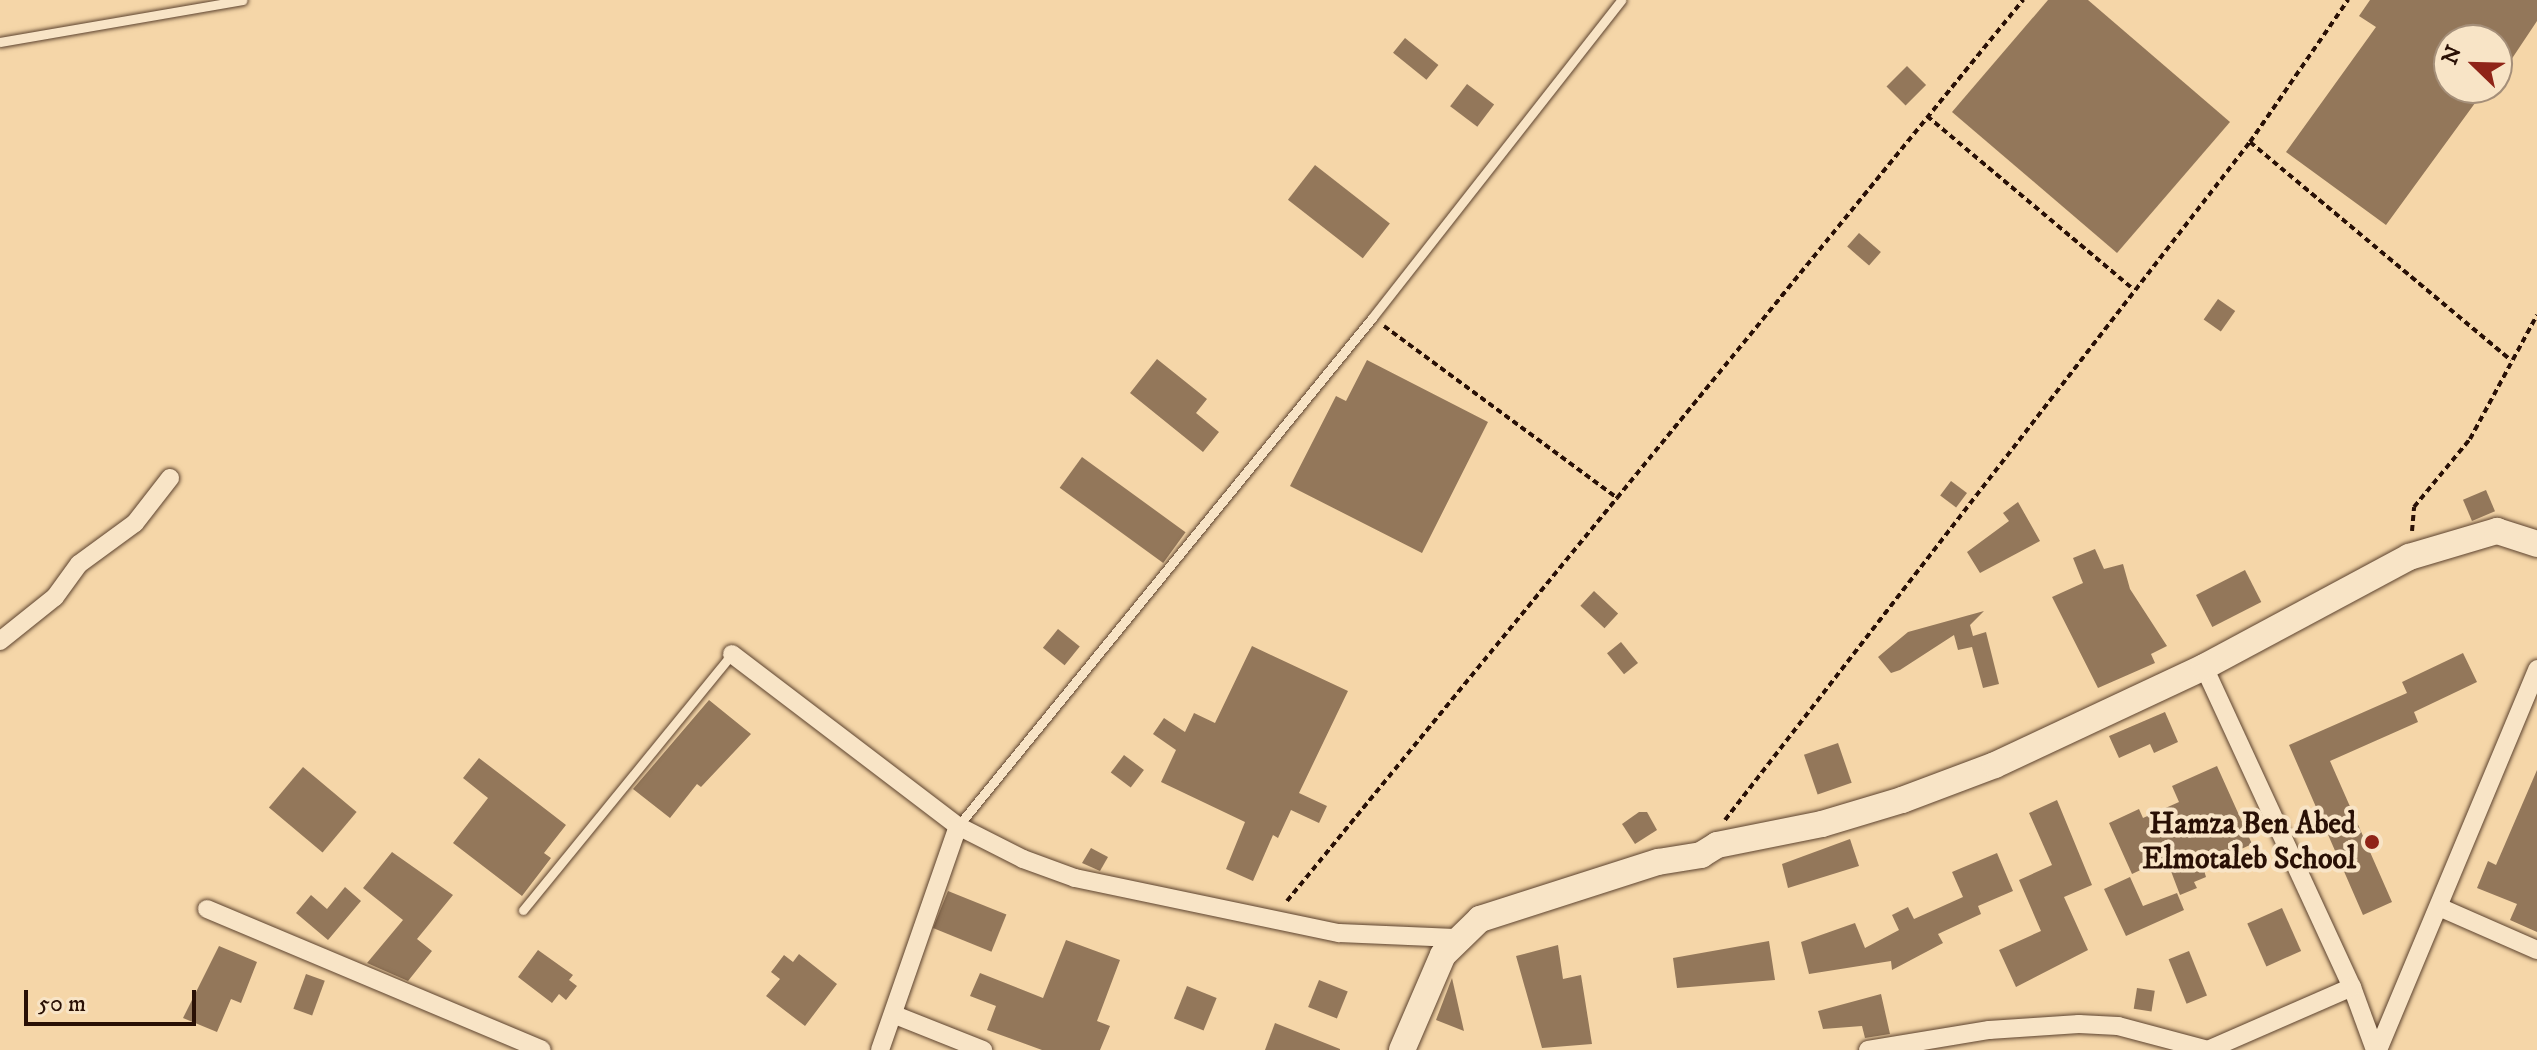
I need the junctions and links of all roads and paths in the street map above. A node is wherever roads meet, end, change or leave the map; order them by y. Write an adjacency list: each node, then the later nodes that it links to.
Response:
1 (242, 0): 5 (lane)
2 (1621, 0): 10 (lane)
3 (2023, 0): 6 (path)
4 (2348, 0): 7 (path)
5 (0, 42)
6 (1927, 116): 8 (path); 13 (path)
7 (2250, 142): 8 (path); 11 (path)
8 (2133, 289): 21 (path)
9 (2537, 315): 11 (path)
10 (1372, 318): 13 (path); 20 (lane)
11 (2511, 360): 15 (path)
12 (170, 478): 16 (street)
13 (1617, 498): 25 (path)
14 (2537, 544): 15 (street)
15 (2409, 557): 18 (street)
16 (0, 641)
17 (732, 654): 20 (street); 24 (lane)
18 (2204, 667): 21 (street); 28 (street)
19 (2537, 669): 22 (street)
20 (958, 826): 25 (street); 29 (street)
21 (1717, 845): 26 (street)
22 (2439, 907): 27 (street); 35 (street)
23 (207, 909): 30 (street)
24 (523, 910)
25 (1272, 919): 26 (street)
26 (1455, 938): 33 (street)
27 (2537, 950)
28 (2352, 987): 34 (street); 35 (street)
29 (895, 1015): 31 (street); 32 (street)
30 (542, 1050)
31 (880, 1050)
32 (983, 1050)
33 (1402, 1050)
34 (1868, 1050)
35 (2376, 1050)

